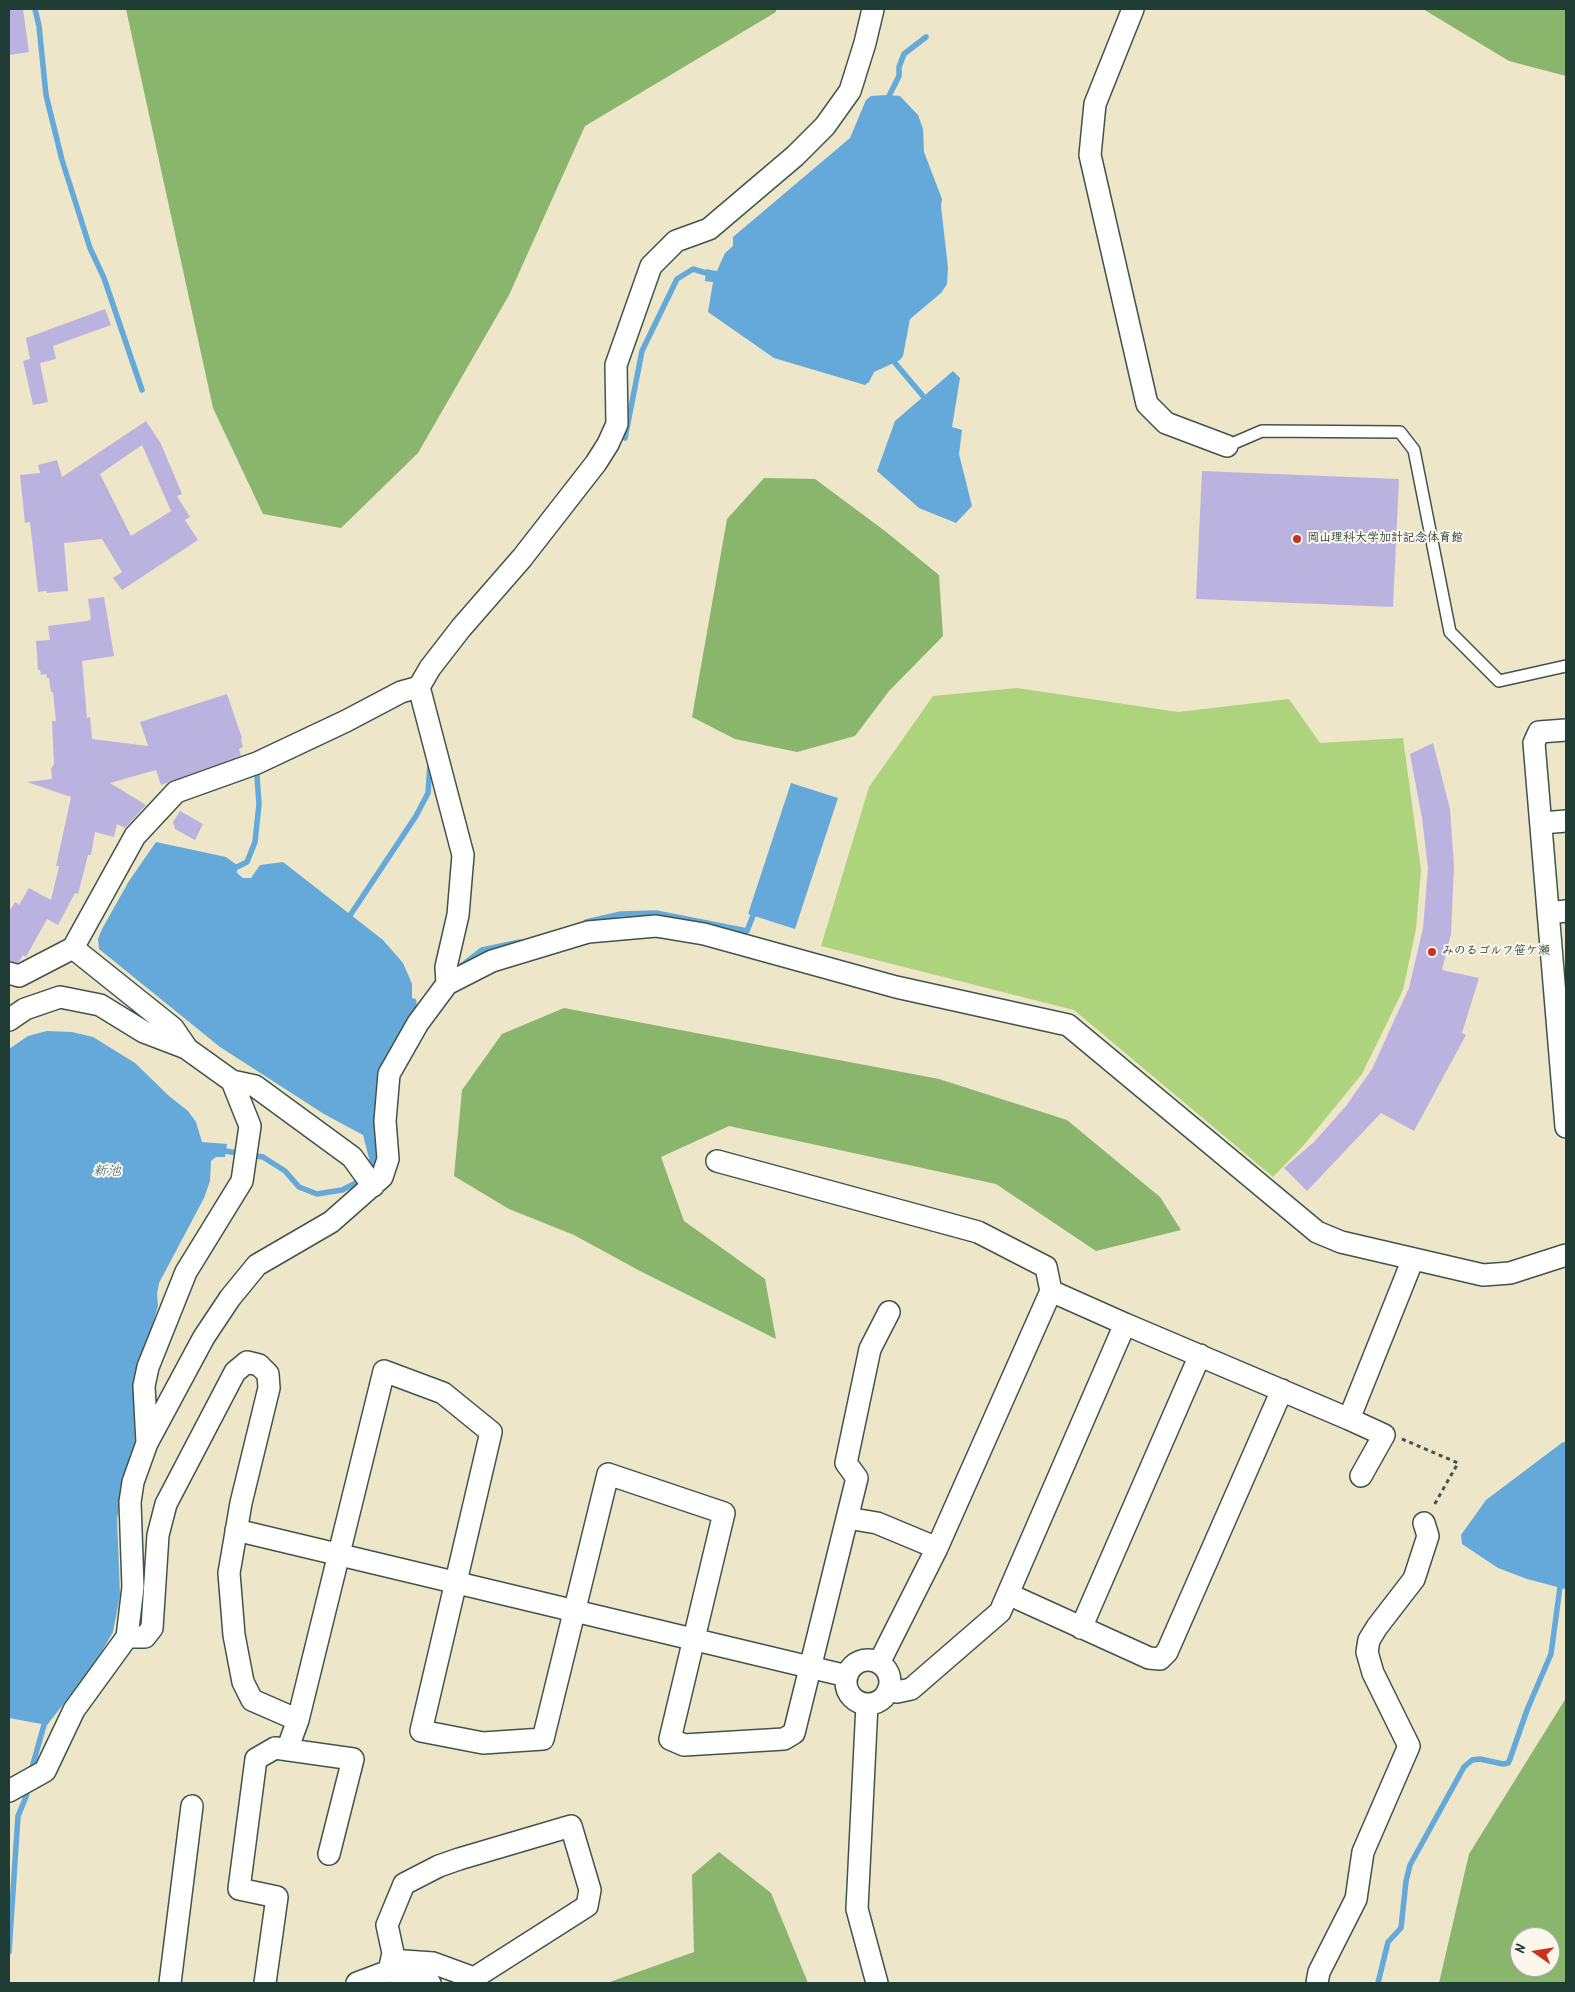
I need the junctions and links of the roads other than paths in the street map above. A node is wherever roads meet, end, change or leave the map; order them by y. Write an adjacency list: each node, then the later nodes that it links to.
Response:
1 (873, 9): 5 (street)
2 (1133, 9): 3 (street)
3 (1227, 446): 4 (lane)
4 (1566, 666)
5 (419, 688): 10 (street); 12 (street)
6 (1566, 730): 8 (street)
7 (1566, 821): 8 (street)
8 (1542, 823): 9 (street)
9 (1557, 912): 13 (street)
10 (72, 948): 11 (street); 15 (street)
11 (9, 973)
12 (448, 984): 20 (street); 22 (street)
13 (1562, 1002): 17 (street)
14 (9, 1020): 15 (street)
15 (186, 1048): 16 (street)
16 (232, 1081): 20 (street); 29 (street)
17 (1565, 1093): 18 (street)
18 (1566, 1127)
19 (717, 1161): 23 (street)
20 (368, 1178): 29 (street)
21 (1566, 1255): 22 (street)
22 (1413, 1259): 28 (street)
23 (1051, 1291): 25 (street); 34 (street)
24 (889, 1312): 31 (street)
25 (1125, 1324): 26 (street); 37 (street)
26 (1200, 1355): 27 (street); 39 (street)
27 (1282, 1390): 28 (street); 39 (street)
28 (1349, 1419): 30 (street)
29 (147, 1444): 40 (street)
30 (1361, 1476)
31 (847, 1518): 34 (street); 43 (street)
32 (1424, 1523): 58 (street)
33 (236, 1530): 35 (street); 40 (street); 47 (street)
34 (937, 1548): 42 (street)
35 (338, 1554): 36 (street); 36 (street); 47 (street)
36 (455, 1582): 38 (street); 38 (street)
37 (1008, 1594): 39 (street); 45 (street)
38 (574, 1611): 41 (street); 41 (street)
39 (1081, 1628)
40 (127, 1637): 49 (street)
41 (692, 1639): 43 (street); 43 (street)
42 (879, 1663): 44 (street); 45 (street)
43 (809, 1667): 44 (street)
44 (847, 1676): 46 (street)
45 (888, 1690): 46 (street)
46 (866, 1704): 57 (street)
47 (298, 1720): 48 (street)
48 (288, 1750): 51 (street); 54 (street)
49 (23, 1784)
50 (192, 1806): 53 (street)
51 (330, 1854)
52 (389, 1971): 52 (street); 55 (street); 56 (street)
53 (170, 1983)
54 (265, 1983)
55 (357, 1983)
56 (430, 1983)
57 (877, 1983)
58 (1317, 1983)

